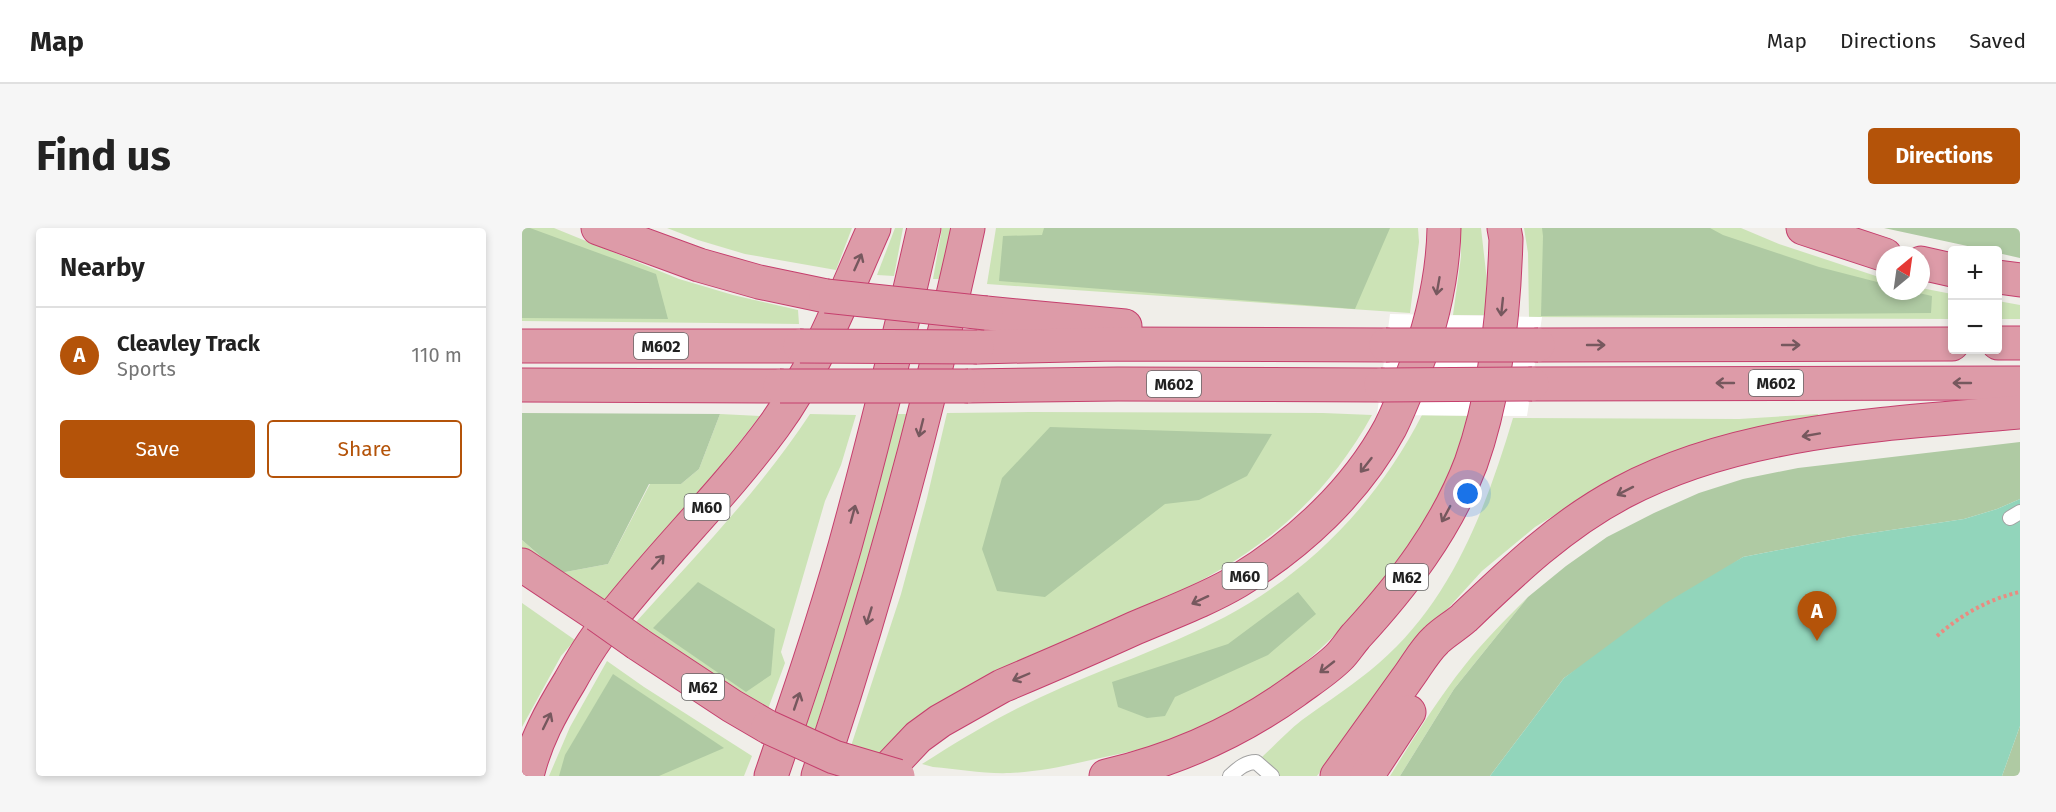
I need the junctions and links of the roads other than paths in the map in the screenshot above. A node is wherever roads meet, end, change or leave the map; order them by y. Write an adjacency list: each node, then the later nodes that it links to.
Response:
1 (598, 228): 16 (highway, M602, bridge)
2 (874, 228): 24 (highway, M60, one-way to 2)
3 (924, 228): 25 (highway, one-way to 3)
4 (968, 228): 26 (highway, one-way to 26)
5 (1444, 228): 27 (highway, M60, one-way to 27)
6 (1504, 228): 23 (highway, M62, one-way to 23)
7 (1803, 228): 8 (highway)
8 (1876, 252)
9 (1930, 265): 10 (highway)
10 (1948, 269)
11 (2002, 278): 12 (highway)
12 (2020, 280)
13 (2002, 343): 14 (highway)
14 (2020, 343)
15 (1948, 344): 16 (highway, M602, one-way to 15, bridge)
16 (1330, 345): 17 (highway, M602, bridge)
17 (522, 346)
18 (2020, 383): 19 (highway, M602, one-way to 19, bridge)
19 (522, 385)
20 (2020, 411): 22 (highway, one-way to 22)
21 (522, 565): 28 (highway, M62, bridge)
22 (1459, 622): 32 (highway); 33 (highway)
23 (1165, 768): 29 (highway, M62)
24 (527, 776)
25 (771, 776)
26 (818, 776)
27 (881, 776)
28 (898, 776)
29 (1106, 776)
30 (1230, 776): 31 (lane)
31 (1272, 776)
32 (1338, 776)
33 (1367, 776)

